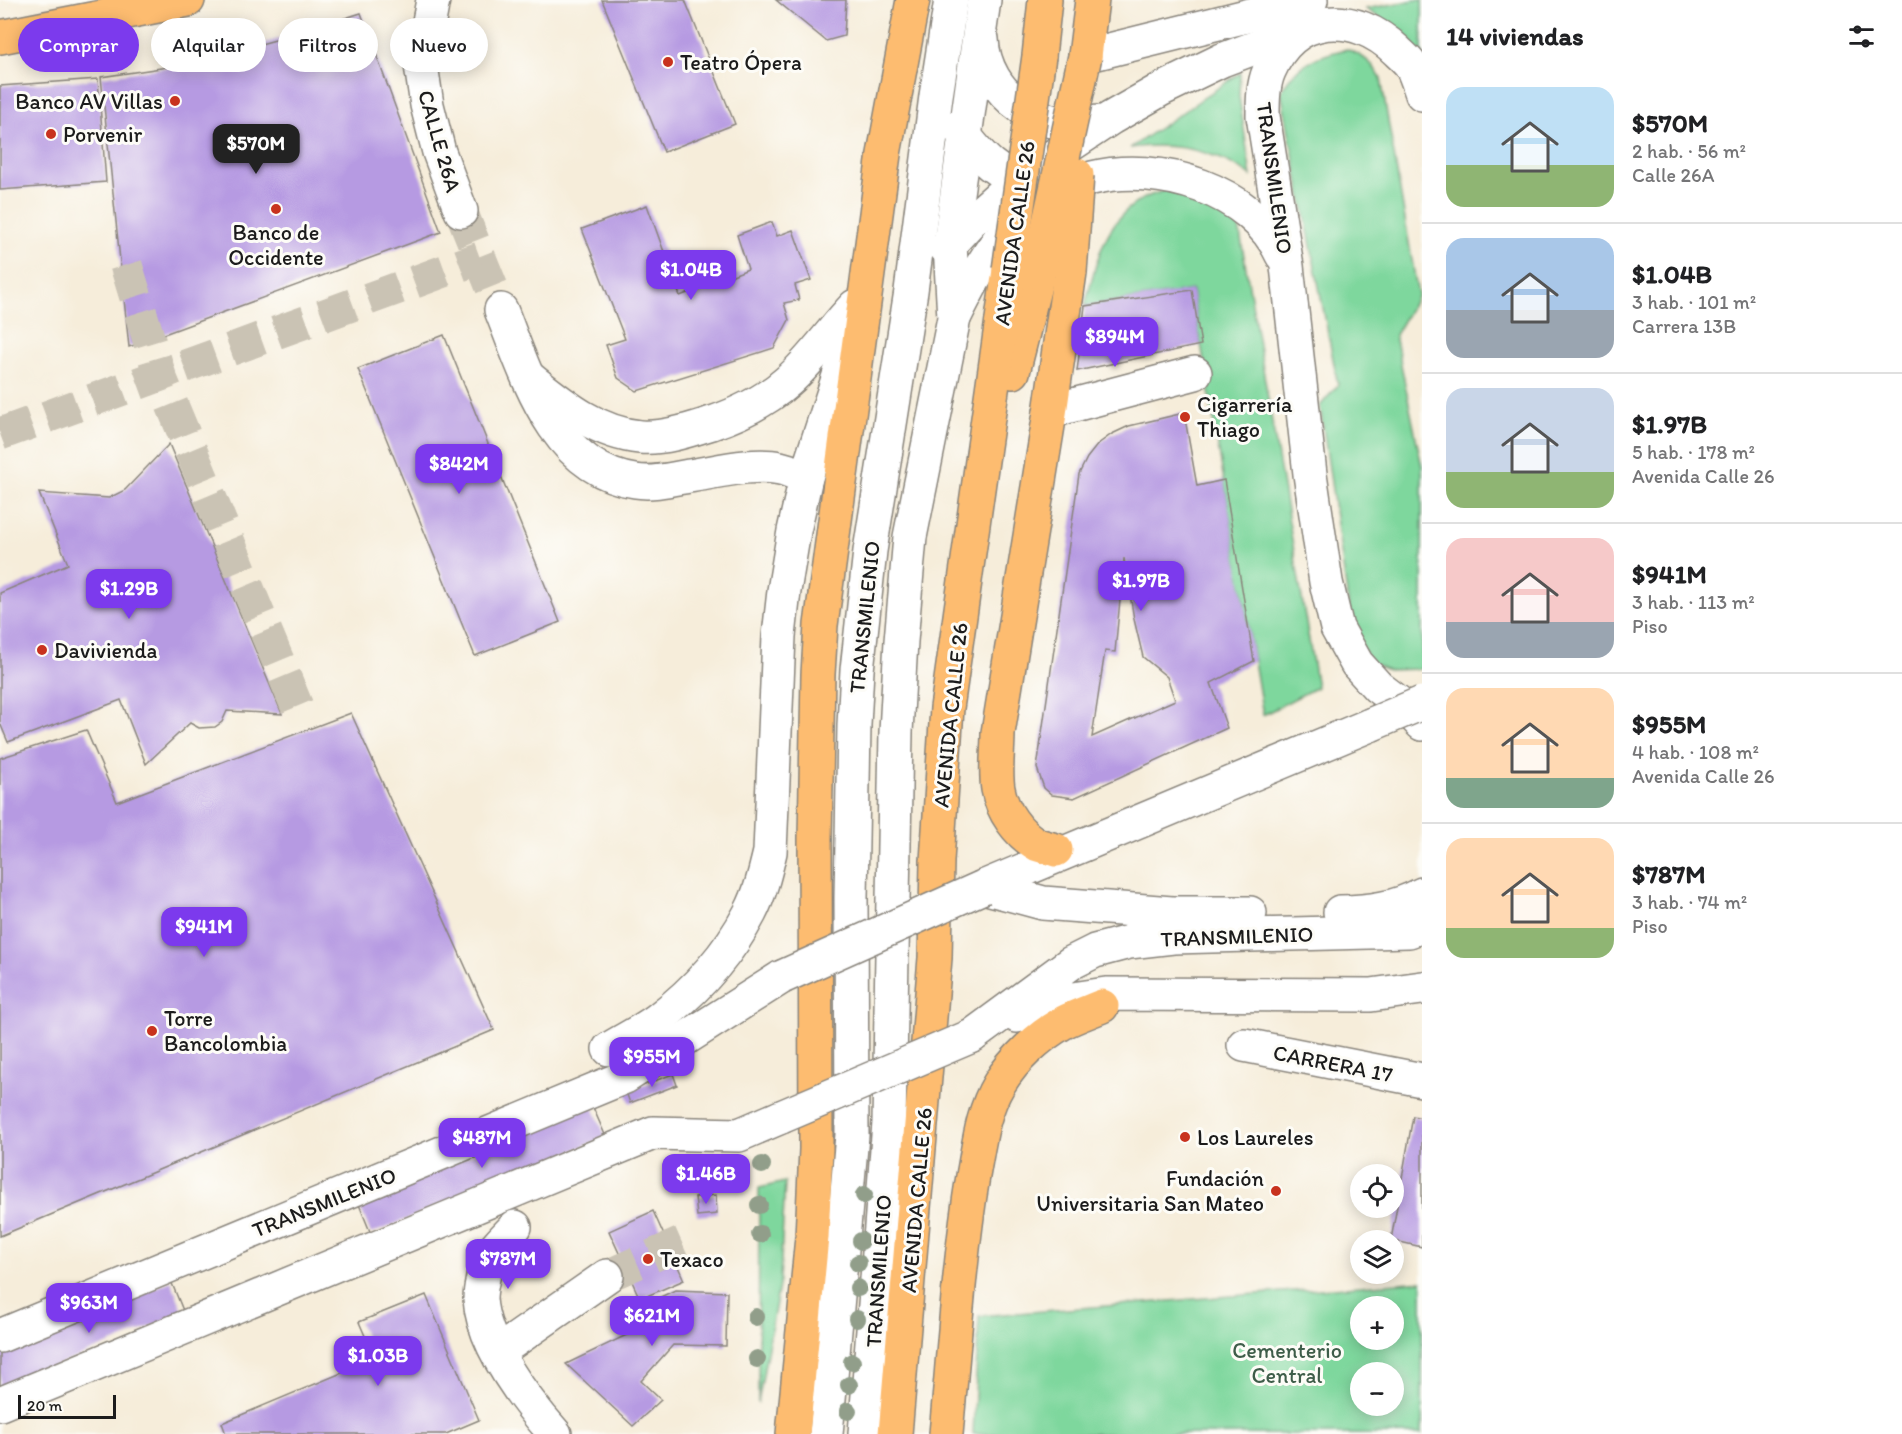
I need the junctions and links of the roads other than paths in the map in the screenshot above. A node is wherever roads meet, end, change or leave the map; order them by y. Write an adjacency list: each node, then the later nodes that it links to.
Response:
1 (188, 0): 10 (main road)
2 (433, 0): 19 (street, CALLE 26A)
3 (897, 0): 16 (main road)
4 (913, 0): 16 (main road)
5 (951, 0): 13 (street, TRANSMILENIO)
6 (1045, 0): 22 (main road, AVENIDA CALLE 26, bridge)
7 (1092, 0): 11 (main road)
8 (983, 10): 14 (street); 15 (street)
9 (1306, 15): 11 (street); 12 (street); 14 (street); 21 (street, TRANSMILENIO)
10 (0, 37)
11 (1085, 56): 22 (main road, bridge)
12 (1422, 94)
13 (936, 96): 15 (street, TRANSMILENIO); 23 (street, TRANSMILENIO)
14 (1111, 118): 17 (street)
15 (966, 137): 17 (street, TRANSMILENIO); 20 (street, TRANSMILENIO)
16 (884, 154): 24 (main road)
17 (1016, 181): 18 (street, TRANSMILENIO); 20 (street)
18 (1078, 183): 21 (street, TRANSMILENIO); 26 (street, TRANSMILENIO)
19 (461, 211)
20 (950, 244): 23 (street); 26 (street, TRANSMILENIO)
21 (1287, 266): 31 (street, TRANSMILENIO)
22 (1039, 272): 29 (main road); 53 (main road, AVENIDA CALLE 26)
23 (911, 291): 43 (street, TRANSMILENIO)
24 (865, 295): 28 (street); 30 (street); 32 (main road)
25 (501, 310): 28 (street)
26 (954, 318): 52 (street, TRANSMILENIO)
27 (1195, 374): 29 (street)
28 (528, 377): 30 (street)
29 (1050, 413): 33 (main road)
30 (806, 477): 41 (street)
31 (1418, 710): 34 (street, TRANSMILENIO, bridge)
32 (815, 838): 43 (street, TRANSMILENIO); 49 (main road)
33 (1056, 850)
34 (983, 887): 35 (street, TRANSMILENIO); 46 (street, TRANSMILENIO, bridge)
35 (1422, 894)
36 (1422, 926): 39 (street, TRANSMILENIO)
37 (1422, 988): 39 (street, TRANSMILENIO)
38 (1102, 1006): 54 (main road)
39 (972, 1036): 48 (street, TRANSMILENIO, bridge)
40 (1244, 1045): 42 (street, CARRERA 17)
41 (609, 1049)
42 (1422, 1080)
43 (851, 1098): 51 (street, TRANSMILENIO)
44 (515, 1227): 47 (street)
45 (607, 1276): 47 (street)
46 (0, 1335)
47 (498, 1352): 50 (street)
48 (0, 1404)
49 (792, 1425)
50 (555, 1434)
51 (826, 1434)
52 (865, 1434)
53 (895, 1434)
54 (946, 1434)

